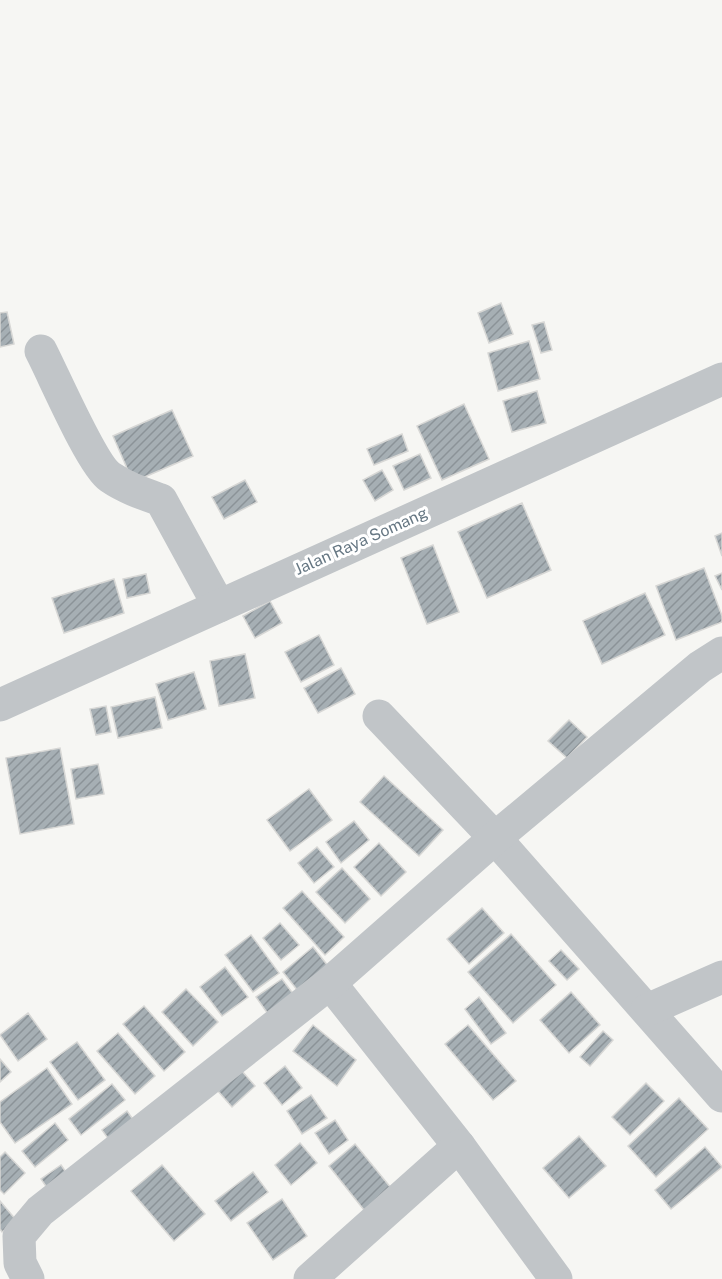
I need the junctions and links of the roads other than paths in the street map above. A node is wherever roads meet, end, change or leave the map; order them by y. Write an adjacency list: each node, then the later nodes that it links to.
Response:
1 (41, 351): 3 (street)
2 (722, 379): 3 (street, Jalan Raya Somang)
3 (219, 606): 5 (street, Jalan Raya Somang)
4 (722, 653): 7 (street)
5 (0, 705)
6 (379, 716): 7 (street)
7 (495, 838): 9 (street); 10 (street)
8 (722, 977): 10 (street)
9 (330, 983): 12 (street); 13 (street)
10 (647, 1010): 11 (street)
11 (722, 1096)
12 (459, 1146): 14 (street); 15 (street)
13 (28, 1279)
14 (310, 1279)
15 (556, 1279)

